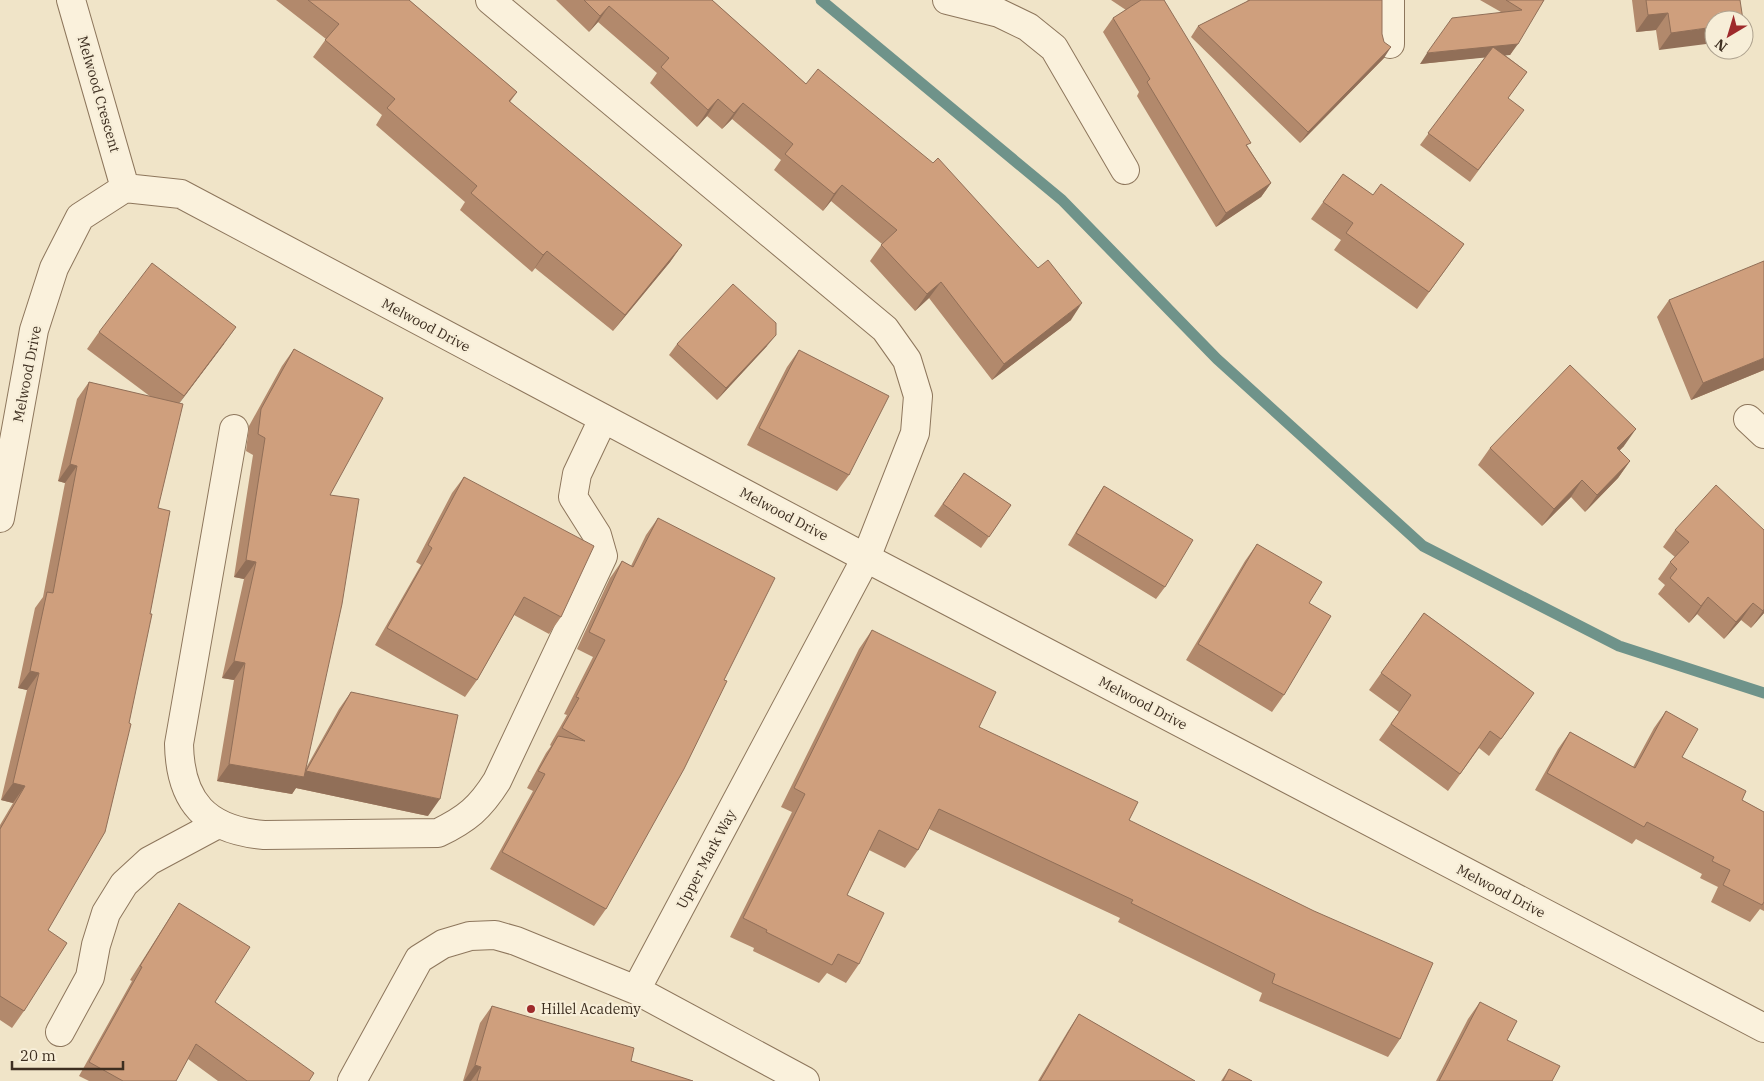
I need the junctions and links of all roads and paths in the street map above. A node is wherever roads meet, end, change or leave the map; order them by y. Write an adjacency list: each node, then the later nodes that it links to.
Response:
1 (71, 0): 7 (street, Melwood Crescent)
2 (490, 0): 11 (street, Upper Mark Way)
3 (947, 0): 6 (street)
4 (1390, 0): 5 (street)
5 (1390, 44)
6 (1126, 170)
7 (125, 188): 8 (street, Melwood Drive); 10 (street, Melwood Drive)
8 (603, 419): 11 (street, Melwood Drive); 12 (street)
9 (234, 429): 12 (street)
10 (0, 518)
11 (866, 558): 13 (street, Upper Mark Way); 14 (street, Melwood Drive)
12 (218, 824): 15 (street)
13 (636, 990): 16 (street); 17 (street)
14 (1764, 1028)
15 (60, 1032)
16 (352, 1081)
17 (806, 1081)

